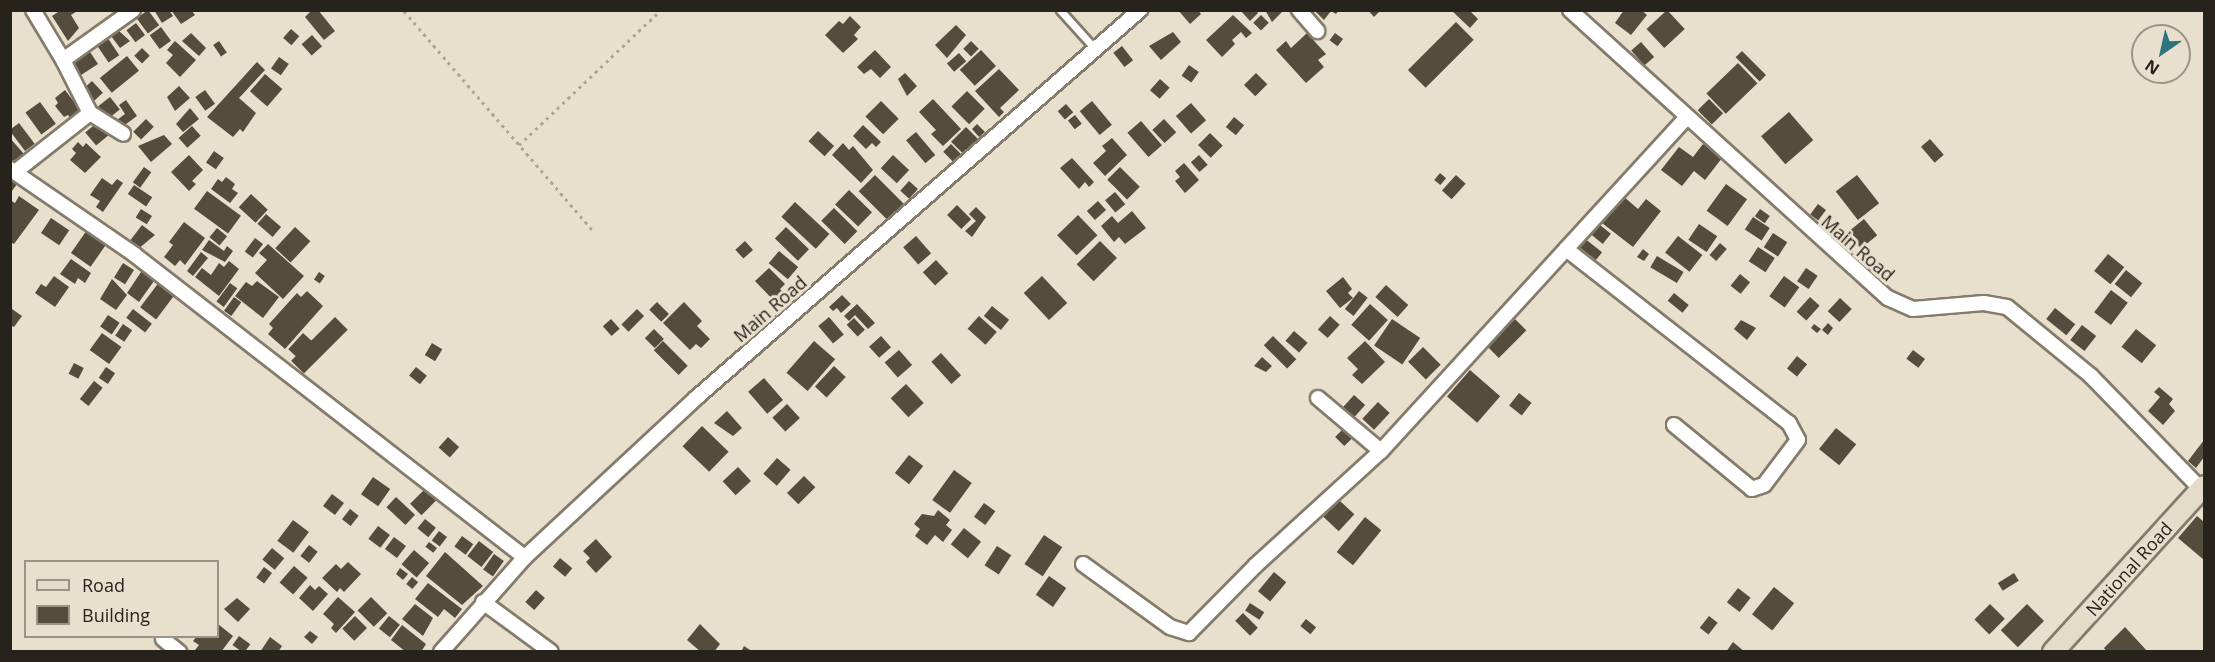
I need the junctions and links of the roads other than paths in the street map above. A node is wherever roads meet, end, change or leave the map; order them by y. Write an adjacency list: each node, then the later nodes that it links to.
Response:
1 (33, 10): 9 (street)
2 (133, 10): 9 (street)
3 (1060, 10): 8 (lane)
4 (1140, 10): 8 (street, Main Road)
5 (1299, 10): 7 (street)
6 (1570, 10): 11 (street, Main Road)
7 (1317, 31)
8 (1096, 50): 19 (street, Main Road)
9 (63, 60): 10 (street)
10 (90, 112): 12 (street); 13 (street)
11 (1686, 118): 14 (street); 18 (street, Main Road)
12 (123, 134)
13 (13, 171): 19 (street)
14 (1566, 249): 16 (street); 17 (street)
15 (1318, 398): 17 (street)
16 (1674, 425)
17 (1381, 451): 20 (street)
18 (2203, 488): 26 (street, National Road)
19 (525, 557): 21 (street, Main Road)
20 (1083, 564)
21 (483, 602): 24 (street, Main Road); 25 (street)
22 (163, 639): 23 (street)
23 (179, 651)
24 (441, 651)
25 (551, 651)
26 (2053, 651)

